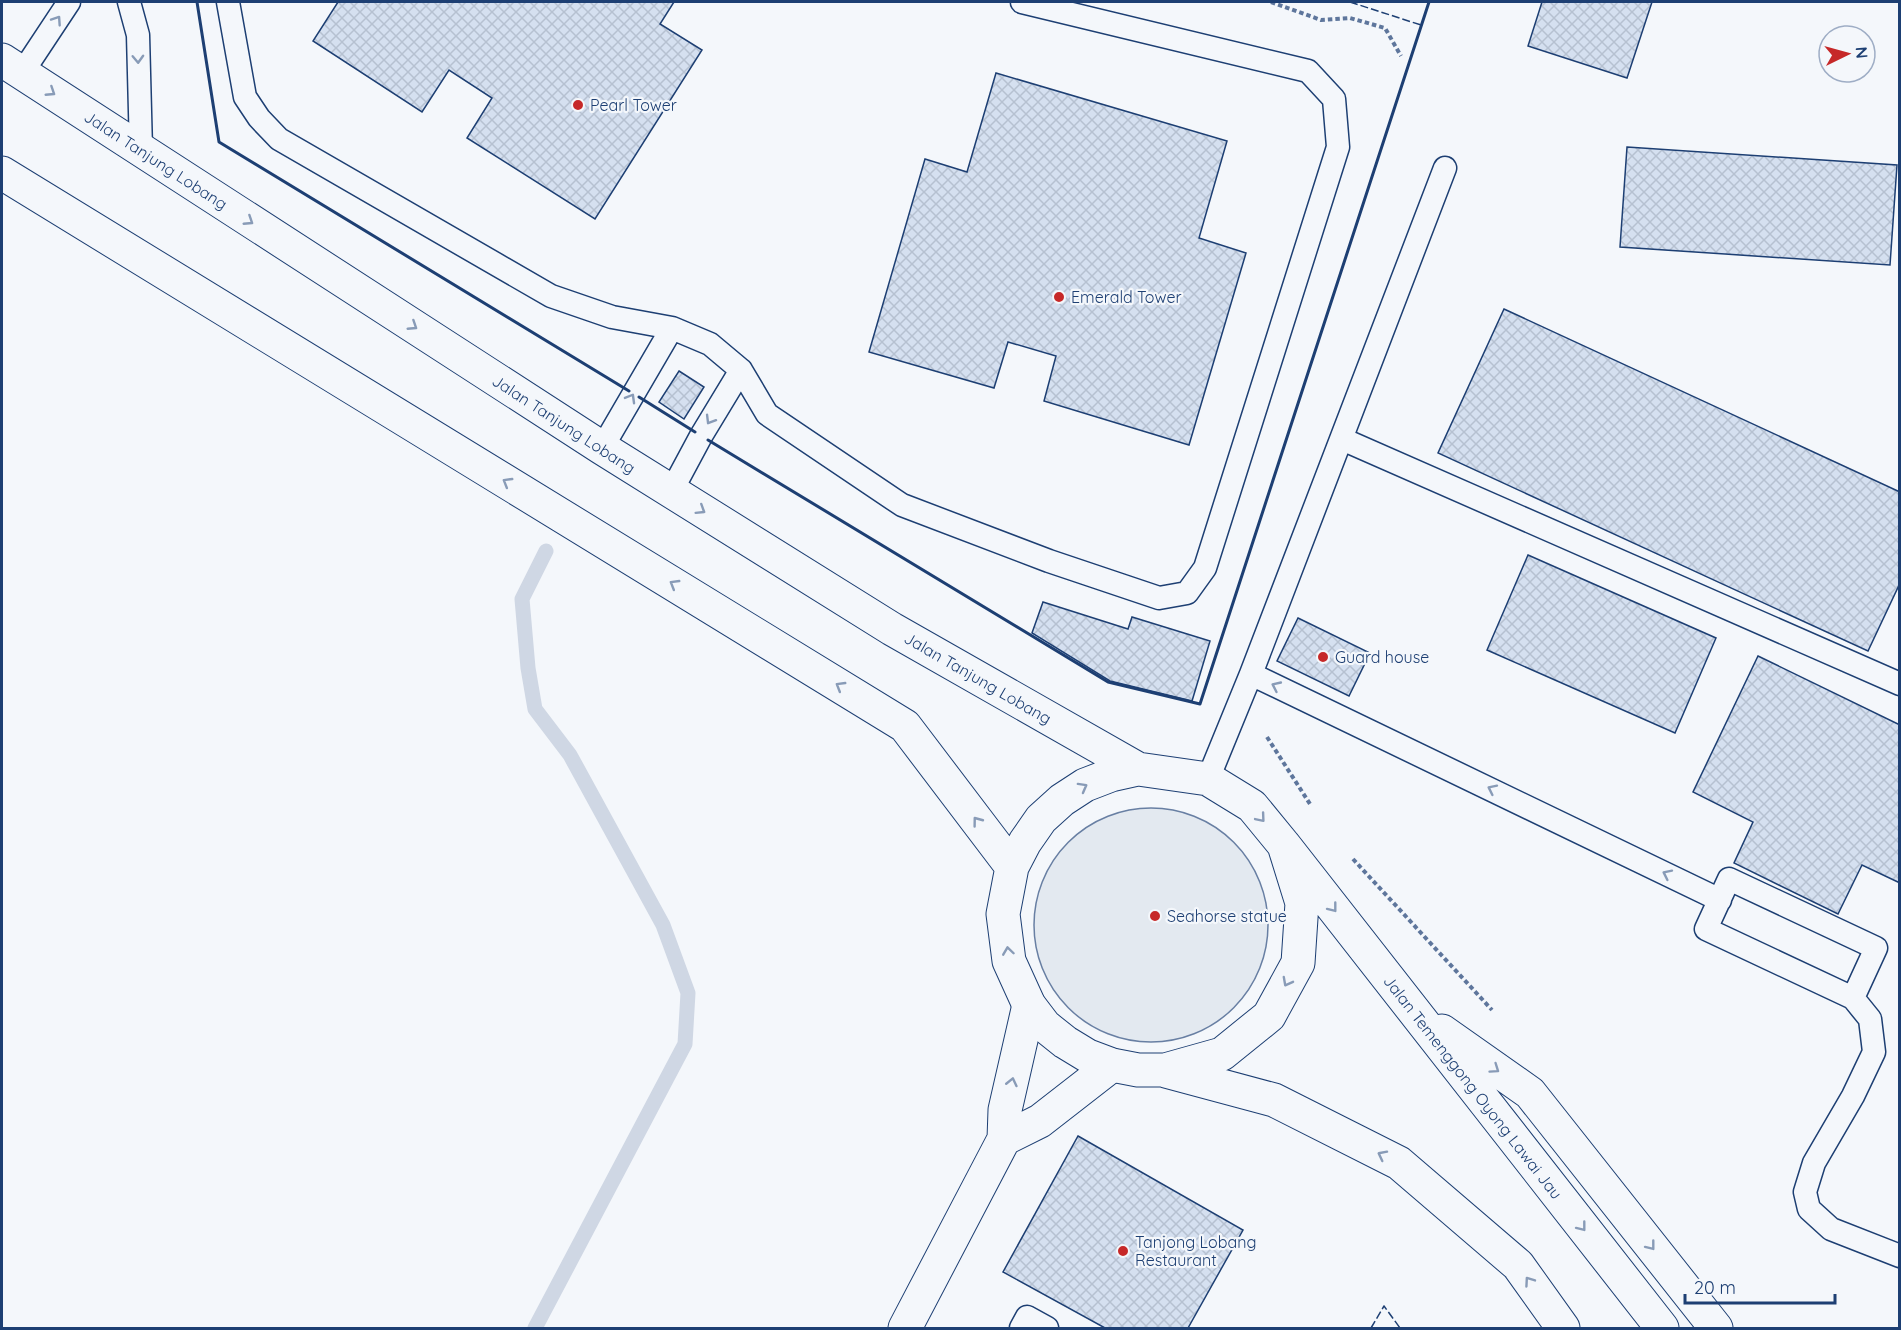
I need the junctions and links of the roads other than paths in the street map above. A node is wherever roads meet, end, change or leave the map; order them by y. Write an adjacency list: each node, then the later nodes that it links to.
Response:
1 (69, 2): 5 (lane, one-way to 1)
2 (129, 2): 6 (lane, one-way to 6)
3 (228, 2): 9 (lane)
4 (1022, 2): 10 (lane)
5 (12, 66): 6 (main road, Jalan Tanjung Lobang, one-way to 6)
6 (141, 150): 12 (main road, Jalan Tanjung Lobang, one-way to 12)
7 (1446, 168): 11 (lane)
8 (2, 172): 19 (main road, one-way to 8)
9 (672, 328): 10 (lane); 12 (lane, one-way to 9)
10 (741, 370): 13 (lane, one-way to 13)
11 (1342, 439): 14 (lane); 15 (lane)
12 (602, 448): 13 (main road, Jalan Tanjung Lobang)
13 (671, 492): 16 (main road, Jalan Tanjung Lobang, one-way to 16)
14 (1251, 674): 17 (lane); 20 (lane, one-way to 14)
15 (1899, 684)
16 (1138, 769): 17 (main road); 19 (main road, one-way to 16)
17 (1208, 779): 18 (main road, Jalan Temenggong Oyong Lawai Jau, one-way to 18)
18 (1284, 845): 23 (main road, Jalan Temenggong Oyong Lawai Jau, one-way to 23); 25 (main road, one-way to 25)
19 (1012, 867): 22 (main road, one-way to 19)
20 (1720, 900): 21 (lane); 21 (lane)
21 (1853, 998): 27 (lane)
22 (1029, 1005): 24 (main road); 26 (main road, one-way to 22)
23 (1413, 1011): 32 (main road, Jalan Temenggong Oyong Lawai Jau, one-way to 32); 33 (main road, one-way to 33)
24 (1112, 1065): 25 (main road); 26 (main road)
25 (1165, 1070): 31 (main road, one-way to 25)
26 (1004, 1139): 28 (main road)
27 (1899, 1256)
28 (905, 1329)
29 (1021, 1329): 30 (lane)
30 (1047, 1329)
31 (1563, 1329)
32 (1662, 1329)
33 (1716, 1329)

